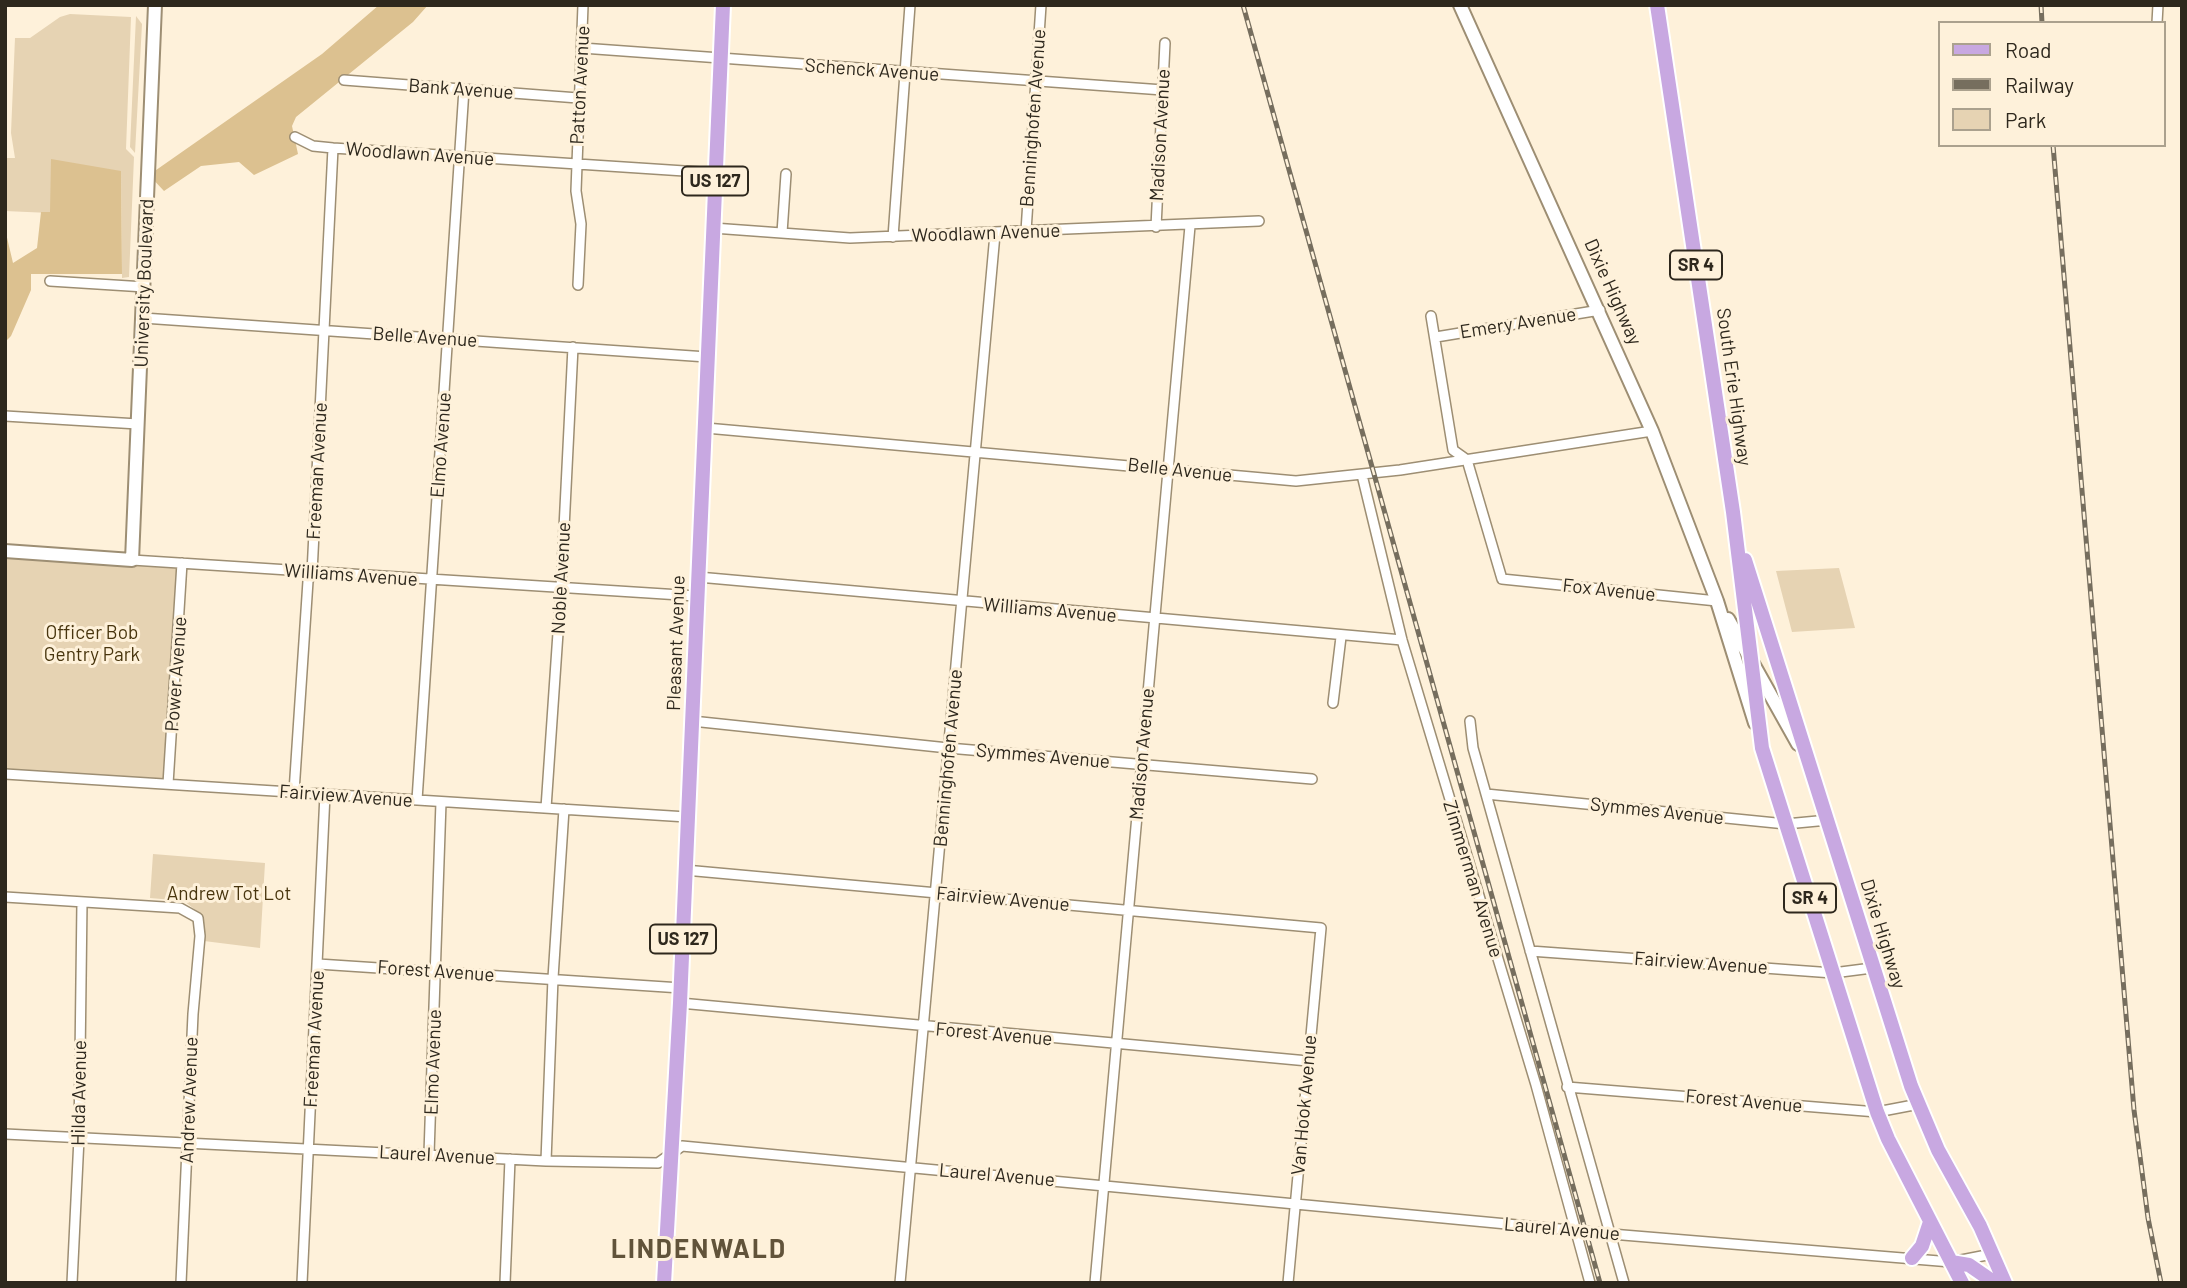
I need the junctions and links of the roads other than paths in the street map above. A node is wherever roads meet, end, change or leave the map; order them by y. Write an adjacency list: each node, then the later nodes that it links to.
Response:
1 (155, 5): 33 (street, University Boulevard)
2 (583, 5): 9 (street, Patton Avenue)
3 (723, 5): 10 (main road, Pleasant Avenue / US 127)
4 (910, 5): 11 (street)
5 (1041, 5): 13 (street, Benninghofen Avenue)
6 (1460, 5): 34 (street, Dixie Highway)
7 (1657, 5): 50 (main road, South Erie Highway / SR 4)
8 (1165, 43): 15 (street, Madison Avenue)
9 (582, 48): 10 (street, Schenck Avenue); 16 (street, Patton Avenue)
10 (720, 59): 11 (street, Schenck Avenue); 21 (main road, Pleasant Avenue / US 127)
11 (906, 72): 13 (street, Schenck Avenue); 30 (street)
12 (344, 80): 14 (street, Bank Avenue)
13 (1036, 81): 15 (street, Schenck Avenue); 27 (street, Benninghofen Avenue)
14 (464, 89): 16 (street, Bank Avenue); 19 (street, Elmo Avenue)
15 (1163, 90): 25 (street, Madison Avenue)
16 (578, 98): 20 (street, Patton Avenue)
17 (295, 137): 18 (street, Woodlawn Avenue)
18 (332, 149): 19 (street, Woodlawn Avenue); 37 (street, Freeman Avenue)
19 (462, 157): 20 (street, Woodlawn Avenue); 39 (street, Elmo Avenue)
20 (577, 164): 21 (street, Woodlawn Avenue); 32 (street)
21 (715, 173): 26 (main road, Pleasant Avenue / US 127)
22 (786, 174): 28 (street)
23 (1259, 221): 24 (street, Woodlawn Avenue)
24 (1190, 226): 25 (street, Woodlawn Avenue); 48 (street, Madison Avenue)
25 (1156, 227): 27 (street, Woodlawn Avenue)
26 (713, 228): 28 (street, Woodlawn Avenue); 41 (main road, Pleasant Avenue / US 127)
27 (1026, 231): 29 (street, Woodlawn Avenue)
28 (782, 233): 30 (street, Woodlawn Avenue)
29 (995, 234): 30 (street, Woodlawn Avenue); 46 (street, Benninghofen Avenue)
30 (893, 237)
31 (50, 281): 33 (street)
32 (578, 285)
33 (145, 287): 36 (street, University Boulevard)
34 (1600, 310): 38 (street, Emery Avenue); 45 (street, Dixie Highway)
35 (1431, 316): 38 (street)
36 (143, 318): 37 (street, Belle Avenue); 43 (street, University Boulevard)
37 (325, 330): 39 (street, Belle Avenue); 54 (street, Freeman Avenue)
38 (1436, 337): 47 (street)
39 (448, 340): 40 (street, Belle Avenue); 56 (street, Elmo Avenue)
40 (573, 347): 41 (street, Belle Avenue); 57 (street, Noble Avenue)
41 (707, 356): 44 (main road, Pleasant Avenue / US 127)
42 (5, 416): 43 (street)
43 (138, 424): 52 (street, University Boulevard)
44 (706, 428): 46 (street, Belle Avenue); 55 (main road, Pleasant Avenue / US 127)
45 (1652, 431): 47 (street, Belle Avenue); 59 (street, Dixie Highway)
46 (975, 451): 48 (street, Belle Avenue); 60 (street, Benninghofen Avenue)
47 (1467, 460): 49 (street, Belle Avenue); 59 (street, Fox Avenue)
48 (1169, 468): 49 (street, Belle Avenue); 61 (street, Madison Avenue)
49 (1362, 475): 63 (street, Zimmerman Avenue)
50 (1734, 526): 64 (main road, South Erie Highway / SR 4); 73 (main road, South Erie Highway / SR 4)
51 (5, 551): 52 (street, Williams Avenue)
52 (132, 560): 53 (street, Williams Avenue)
53 (182, 563): 54 (street, Williams Avenue); 74 (street, Power Avenue)
54 (312, 573): 56 (street, Williams Avenue); 75 (street, Freeman Avenue)
55 (698, 578): 58 (main road, Pleasant Avenue / US 127); 60 (street, Williams Avenue)
56 (433, 580): 57 (street, Williams Avenue); 78 (street, Elmo Avenue)
57 (561, 589): 58 (street, Williams Avenue); 80 (street, Noble Avenue)
58 (696, 596): 66 (main road, Pleasant Avenue / US 127)
59 (1717, 601): 64 (street, Dixie Highway); 69 (street, Dixie Highway)
60 (963, 602): 61 (street, Williams Avenue); 68 (street, Benninghofen Avenue)
61 (1154, 620): 62 (street, Williams Avenue); 70 (street, Madison Avenue)
62 (1341, 637): 63 (street, Williams Avenue); 65 (street)
63 (1402, 640): 117 (street, Zimmerman Avenue)
64 (1750, 656): 69 (main road, South Erie Highway / SR 4); 73 (street, Dixie Highway)
65 (1333, 703)
66 (692, 721): 68 (street, Symmes Avenue); 82 (main road, Pleasant Avenue / US 127)
67 (1470, 721): 77 (street, Zimmerman Avenue)
68 (948, 748): 70 (street, Symmes Avenue); 86 (street, Benninghofen Avenue)
69 (1762, 748): 84 (main road, Dixie Highway / SR 4)
70 (1141, 764): 72 (street, Symmes Avenue); 89 (street, Madison Avenue)
71 (5, 774): 74 (street, Fairview Avenue)
72 (1312, 779)
73 (1816, 782): 83 (main road, Dixie Highway / SR 4)
74 (168, 784): 75 (street, Fairview Avenue)
75 (294, 792): 76 (street, Fairview Avenue)
76 (325, 794): 78 (street, Fairview Avenue); 92 (street, Freeman Avenue)
77 (1486, 794): 84 (street, Symmes Avenue); 91 (street, Zimmerman Avenue)
78 (417, 800): 79 (street, Fairview Avenue)
79 (441, 802): 80 (street, Fairview Avenue); 94 (street, Elmo Avenue)
80 (546, 808): 81 (street, Fairview Avenue)
81 (565, 809): 82 (street, Fairview Avenue); 96 (street)
82 (687, 817): 85 (main road, Pleasant Avenue / US 127)
83 (1828, 820): 84 (street, Symmes Avenue); 93 (main road, Dixie Highway / SR 4)
84 (1786, 824): 95 (main road, Dixie Highway / SR 4)
85 (685, 870): 86 (street, Fairview Avenue); 97 (main road, Pleasant Avenue / US 127)
86 (936, 893): 89 (street, Fairview Avenue); 99 (street, Benninghofen Avenue)
87 (5, 897): 88 (street)
88 (82, 902): 106 (street, Hilda Avenue); 107 (street, Andrew Avenue)
89 (1128, 911): 90 (street, Fairview Avenue); 100 (street, Madison Avenue)
90 (1321, 928): 101 (street, Van Hook Avenue)
91 (1530, 951): 95 (street, Fairview Avenue); 102 (street, Zimmerman Avenue)
92 (318, 964): 94 (street, Forest Avenue); 108 (street, Freeman Avenue)
93 (1872, 968): 95 (street, Fairview Avenue); 103 (main road, Dixie Highway / SR 4)
94 (436, 970): 96 (street, Forest Avenue); 110 (street, Elmo Avenue)
95 (1833, 972): 104 (main road, Dixie Highway / SR 4)
96 (553, 978): 97 (street, Forest Avenue); 112 (street)
97 (681, 988): 98 (main road, Pleasant Avenue / US 127)
98 (680, 1003): 99 (street, Forest Avenue); 109 (main road, Pleasant Avenue / US 127)
99 (923, 1027): 100 (street, Forest Avenue); 113 (street, Benninghofen Avenue)
100 (1116, 1045): 101 (street, Forest Avenue); 114 (street, Madison Avenue)
101 (1308, 1061): 115 (street, Van Hook Avenue)
102 (1567, 1087): 104 (street, Forest Avenue); 118 (street, Zimmerman Avenue)
103 (1919, 1104): 104 (street, Forest Avenue); 119 (main road, Dixie Highway / SR 4)
104 (1877, 1112): 116 (main road, Dixie Highway / SR 4)
105 (5, 1134): 106 (street, Laurel Avenue)
106 (79, 1138): 107 (street, Laurel Avenue); 122 (street, Hilda Avenue)
107 (188, 1144): 108 (street, Laurel Avenue); 123 (street, Andrew Avenue)
108 (308, 1148): 110 (street, Laurel Avenue); 124 (street, Freeman Avenue)
109 (671, 1153): 112 (street, Laurel Avenue); 113 (street, Laurel Avenue); 126 (main road, Pleasant Avenue / US 127)
110 (429, 1154): 111 (street, Laurel Avenue)
111 (510, 1159): 112 (street, Laurel Avenue); 125 (street)
112 (546, 1161)
113 (910, 1167): 114 (street, Laurel Avenue); 127 (street, Benninghofen Avenue)
114 (1102, 1184): 115 (street, Laurel Avenue); 128 (street, Madison Avenue)
115 (1295, 1202): 117 (street, Laurel Avenue); 129 (street, Van Hook Avenue)
116 (1930, 1222): 120 (main road); 121 (main road, Dixie Highway / SR 4)
117 (1577, 1231): 118 (street, Laurel Avenue); 130 (street, Zimmerman Avenue)
118 (1609, 1233): 120 (street, Laurel Avenue); 131 (street, Zimmerman Avenue)
119 (1992, 1254): 121 (street, Laurel Avenue); 134 (main road, Dixie Highway / SR 4)
120 (1912, 1258): 121 (street, Laurel Avenue)
121 (1951, 1262): 132 (main road, Dixie Highway / SR 4); 133 (main road)
122 (72, 1283)
123 (181, 1283)
124 (302, 1283)
125 (505, 1283)
126 (664, 1283)
127 (900, 1283)
128 (1095, 1283)
129 (1288, 1283)
130 (1590, 1283)
131 (1624, 1283)
132 (1962, 1283)
133 (1995, 1283)
134 (2005, 1283)

